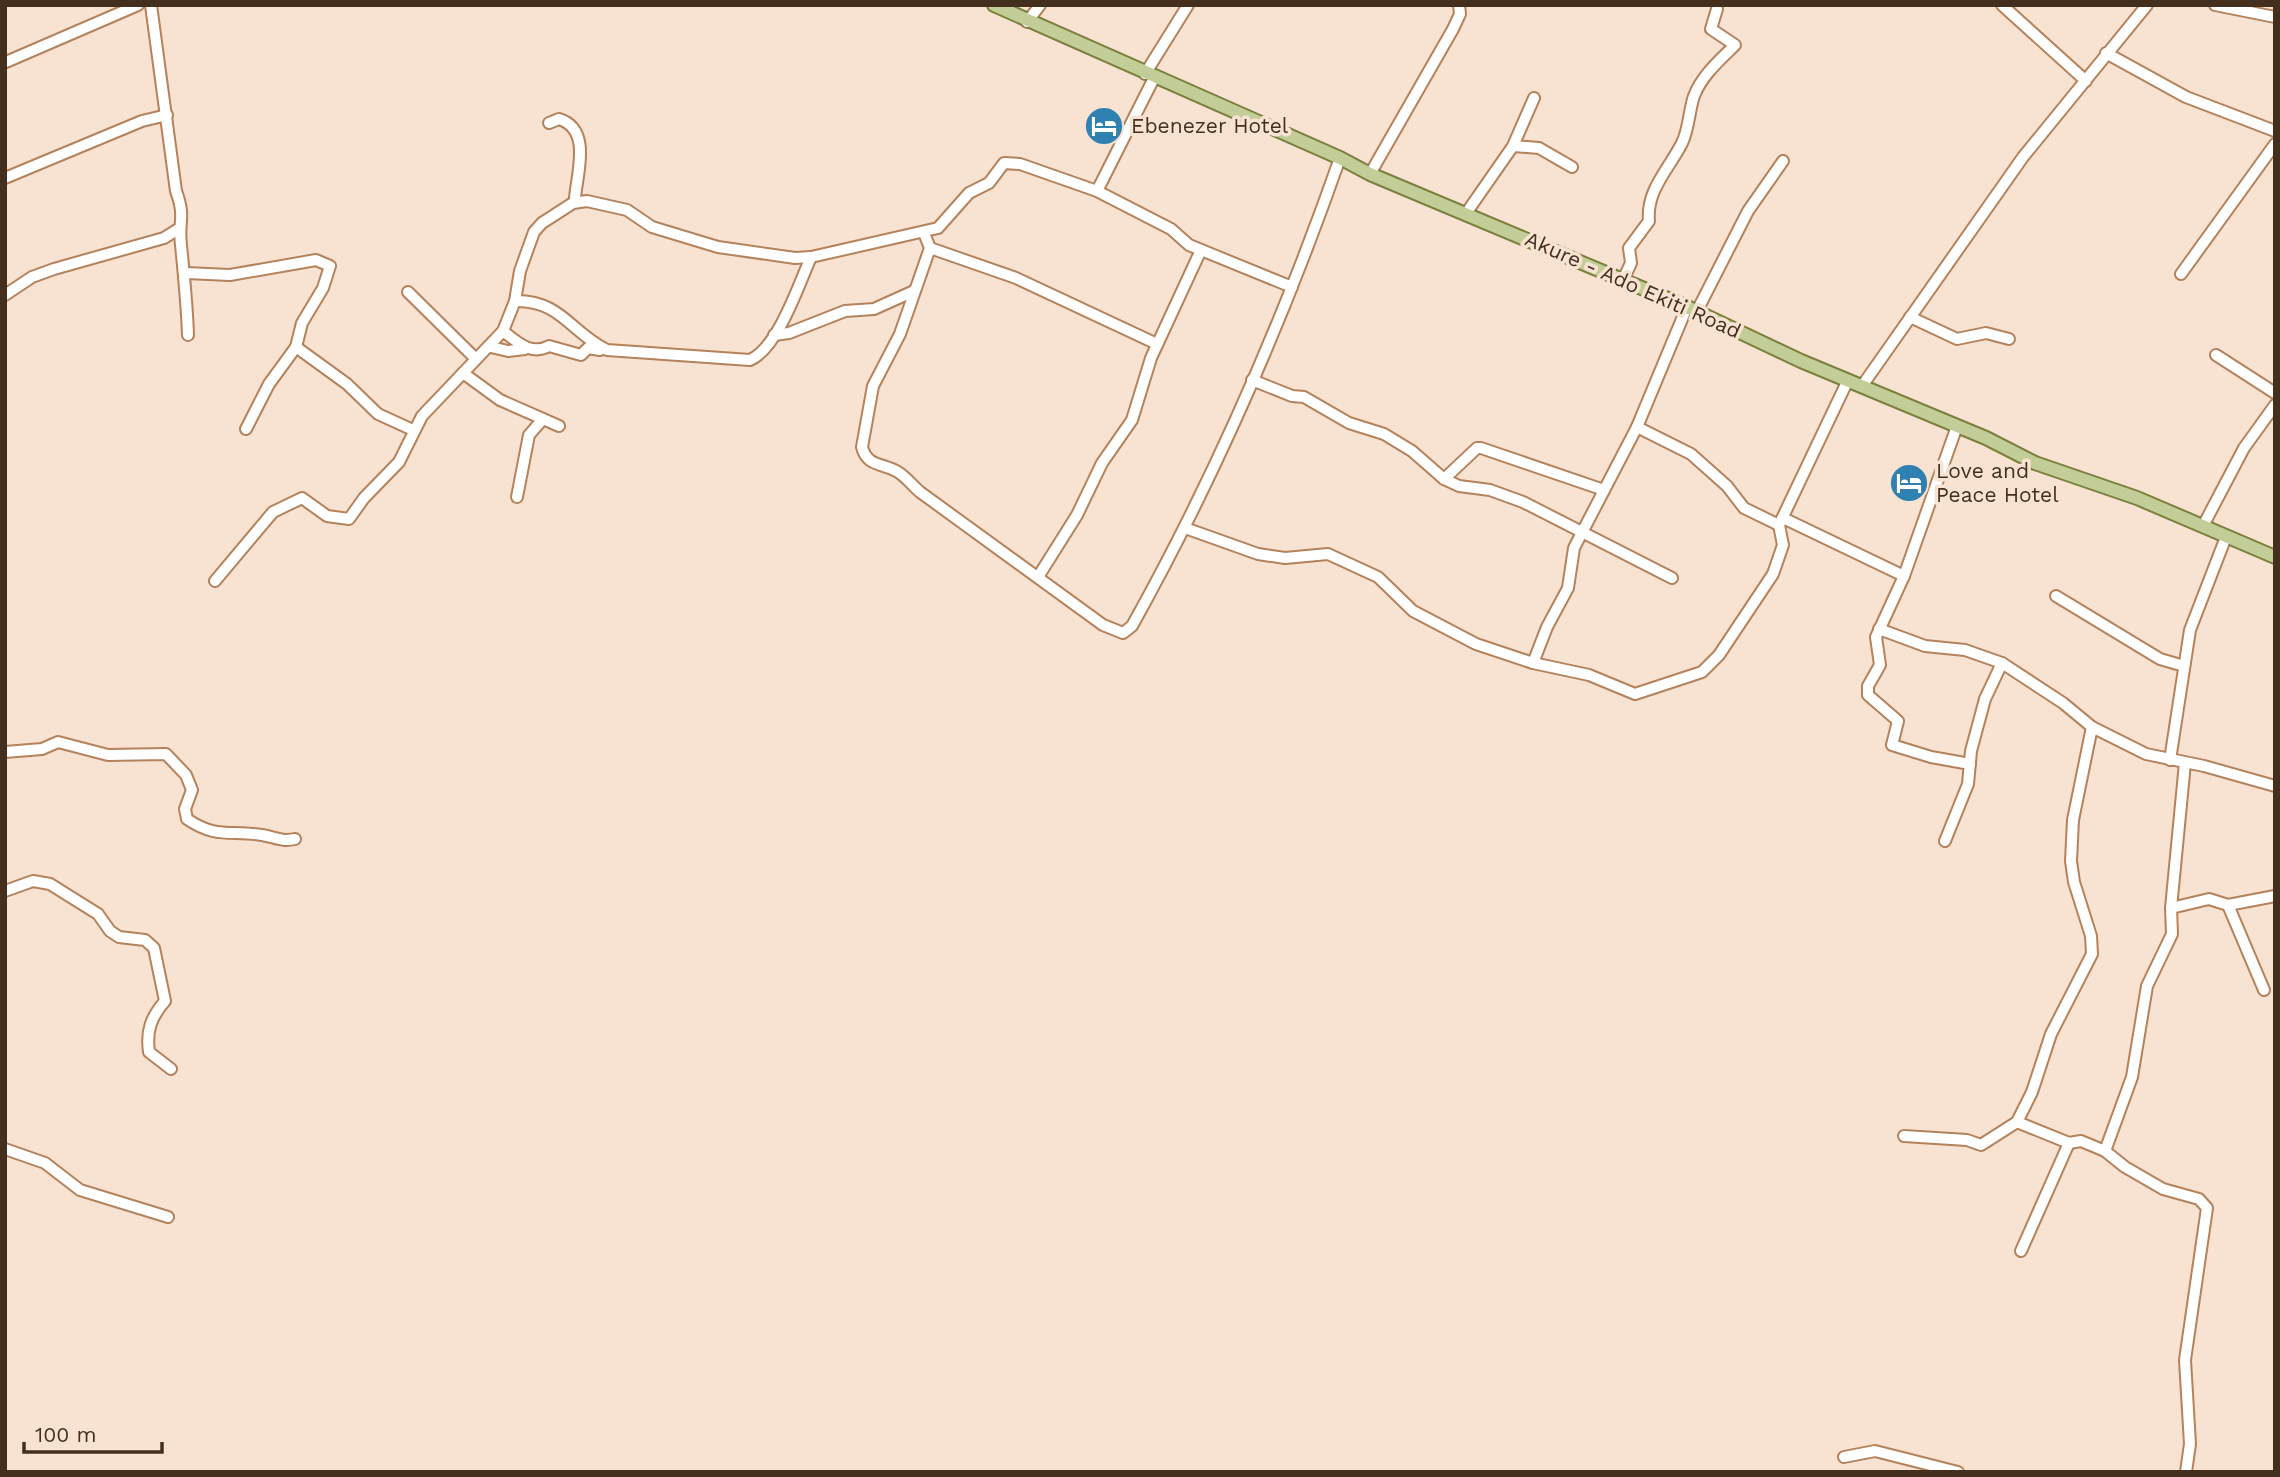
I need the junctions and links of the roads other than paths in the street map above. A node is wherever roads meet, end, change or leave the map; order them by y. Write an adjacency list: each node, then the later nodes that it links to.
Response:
1 (138, 5): 14 (street)
2 (152, 5): 18 (street)
3 (994, 5): 12 (main road, Akure - Ado Ekiti Road)
4 (1040, 5): 12 (street)
5 (1188, 5): 15 (street)
6 (1459, 5): 26 (street)
7 (2002, 5): 16 (street)
8 (2147, 5): 13 (street)
9 (2215, 5): 11 (street)
10 (1717, 9): 38 (street)
11 (2275, 17)
12 (1027, 22): 15 (main road, Akure - Ado Ekiti Road)
13 (2106, 53): 16 (street); 20 (street)
14 (6, 62)
15 (1149, 76): 23 (main road, Akure - Ado Ekiti Road); 28 (street)
16 (2086, 80): 45 (street)
17 (1534, 98): 22 (street)
18 (167, 115): 27 (street); 31 (street)
19 (549, 123): 29 (street)
20 (2275, 131)
21 (2275, 144): 37 (street)
22 (1513, 146): 25 (street); 30 (street)
23 (1340, 158): 26 (main road, Akure - Ado Ekiti Road); 39 (street)
24 (1783, 161): 44 (street)
25 (1572, 167)
26 (1370, 174): 30 (main road, Akure - Ado Ekiti Road)
27 (5, 178)
28 (1097, 191): 32 (street); 34 (street)
29 (577, 202): 35 (street); 43 (street)
30 (1467, 212): 38 (main road, Akure - Ado Ekiti Road)
31 (180, 228): 36 (street); 42 (street)
32 (924, 233): 33 (street); 35 (street)
33 (930, 248): 40 (street); 50 (street)
34 (1201, 250): 39 (street); 50 (street)
35 (811, 257): 48 (street)
36 (186, 273): 47 (street); 51 (street)
37 (2180, 274)
38 (1623, 280): 44 (main road, Akure - Ado Ekiti Road)
39 (1292, 287): 58 (street)
40 (914, 291): 48 (street); 79 (street)
41 (408, 292): 56 (street)
42 (5, 295)
43 (515, 302): 46 (street); 54 (street)
44 (1692, 309): 59 (main road, Akure - Ado Ekiti Road); 66 (street)
45 (1910, 317): 49 (street); 60 (street)
46 (503, 331): 52 (street); 53 (street)
47 (188, 335)
48 (774, 335): 54 (street)
49 (2010, 339)
50 (1157, 344): 79 (street)
51 (296, 346): 67 (street); 68 (street)
52 (491, 347): 53 (street); 56 (street)
53 (525, 349): 54 (street)
54 (607, 350)
55 (2216, 355): 61 (street)
56 (475, 358): 57 (street)
57 (463, 373): 63 (street); 68 (street)
58 (1252, 380): 69 (street); 74 (street)
59 (1848, 380): 60 (main road, Akure - Ado Ekiti Road); 72 (street)
60 (1862, 386): 65 (main road, Akure - Ado Ekiti Road)
61 (2275, 393)
62 (2275, 405): 73 (street)
63 (543, 419): 64 (street); 71 (street)
64 (559, 426)
65 (1957, 426): 73 (main road, Akure - Ado Ekiti Road); 78 (street)
66 (1637, 427): 70 (street); 72 (street)
67 (246, 429)
68 (413, 430): 81 (street)
69 (1444, 480): 70 (street); 75 (street)
70 (1604, 490): 75 (street)
71 (517, 497)
72 (1781, 522): 78 (street); 84 (street)
73 (2203, 526): 76 (main road, Akure - Ado Ekiti Road)
74 (1185, 528): 79 (street); 84 (street)
75 (1583, 531): 80 (street); 84 (street)
76 (2226, 537): 77 (main road, Akure - Ado Ekiti Road); 86 (street)
77 (2275, 557)
78 (1904, 576): 83 (street)
79 (1038, 577)
80 (1672, 578)
81 (215, 581)
82 (2056, 596): 86 (street)
83 (1880, 629): 85 (street); 91 (street)
84 (1533, 663)
85 (2002, 663): 87 (street); 91 (street)
86 (2184, 666): 89 (street)
87 (2092, 727): 89 (street); 101 (street)
88 (5, 752): 93 (street)
89 (2170, 760): 90 (street)
90 (2185, 763): 92 (street); 98 (street)
91 (1970, 764): 94 (street)
92 (2275, 786)
93 (295, 839)
94 (1945, 841)
95 (5, 891): 100 (street)
96 (2275, 896): 97 (street)
97 (2228, 905): 98 (street); 99 (street)
98 (2171, 908): 105 (street)
99 (2264, 990)
100 (171, 1069)
101 (2017, 1122): 102 (street); 103 (street)
102 (1904, 1136)
103 (2069, 1143): 105 (street); 107 (street)
104 (5, 1149): 106 (street)
105 (2105, 1151): 110 (street)
106 (168, 1217)
107 (2021, 1251)
108 (1844, 1457): 109 (street)
109 (1958, 1472)
110 (2186, 1472)

